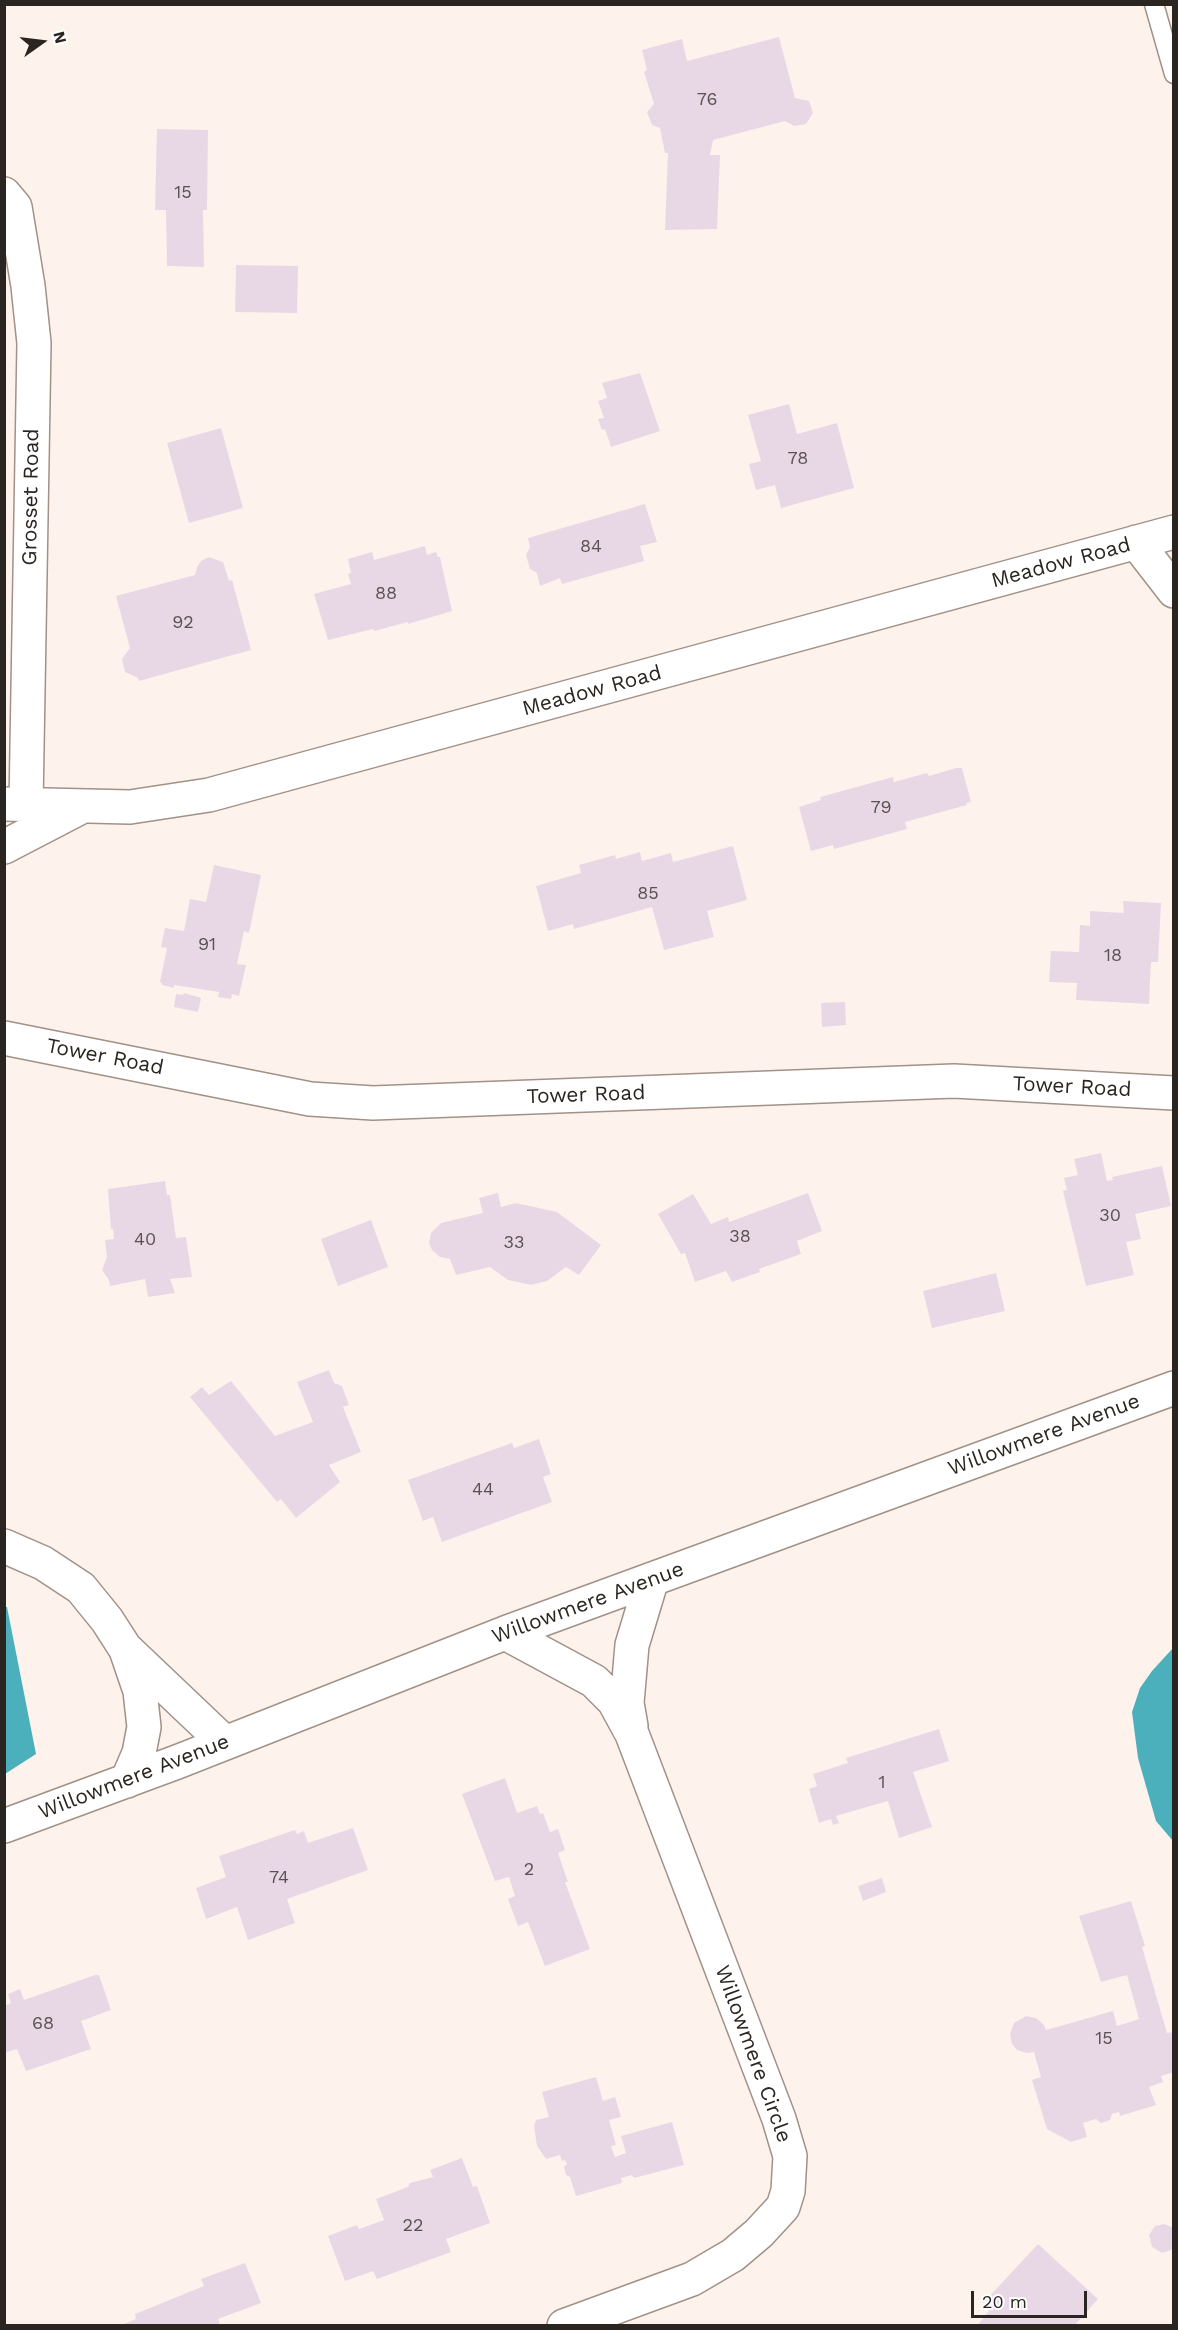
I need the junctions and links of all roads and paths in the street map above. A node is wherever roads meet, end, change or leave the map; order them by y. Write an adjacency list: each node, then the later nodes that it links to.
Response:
1 (1154, 4): 2 (lane)
2 (1173, 74)
3 (4, 194): 7 (street, Grosset Road)
4 (1173, 532): 5 (street, Meadow Road)
5 (1136, 542): 6 (street); 8 (street, Meadow Road)
6 (1173, 591)
7 (15, 805): 8 (street, Meadow Road)
8 (83, 806): 9 (street)
9 (4, 847)
10 (4, 1038): 11 (street, Tower Road)
11 (1173, 1093)
12 (1173, 1388): 14 (street, Willowmere Avenue)
13 (4, 1546): 16 (street)
14 (652, 1580): 15 (street, Willowmere Avenue); 17 (street, Willowmere Circle)
15 (505, 1633): 17 (street, Willowmere Circle); 18 (street, Willowmere Avenue)
16 (125, 1648): 18 (street); 19 (street)
17 (632, 1734): 21 (street, Willowmere Circle)
18 (225, 1743): 19 (street, Willowmere Avenue)
19 (127, 1781): 20 (street, Willowmere Avenue)
20 (4, 1826)
21 (564, 2325)

